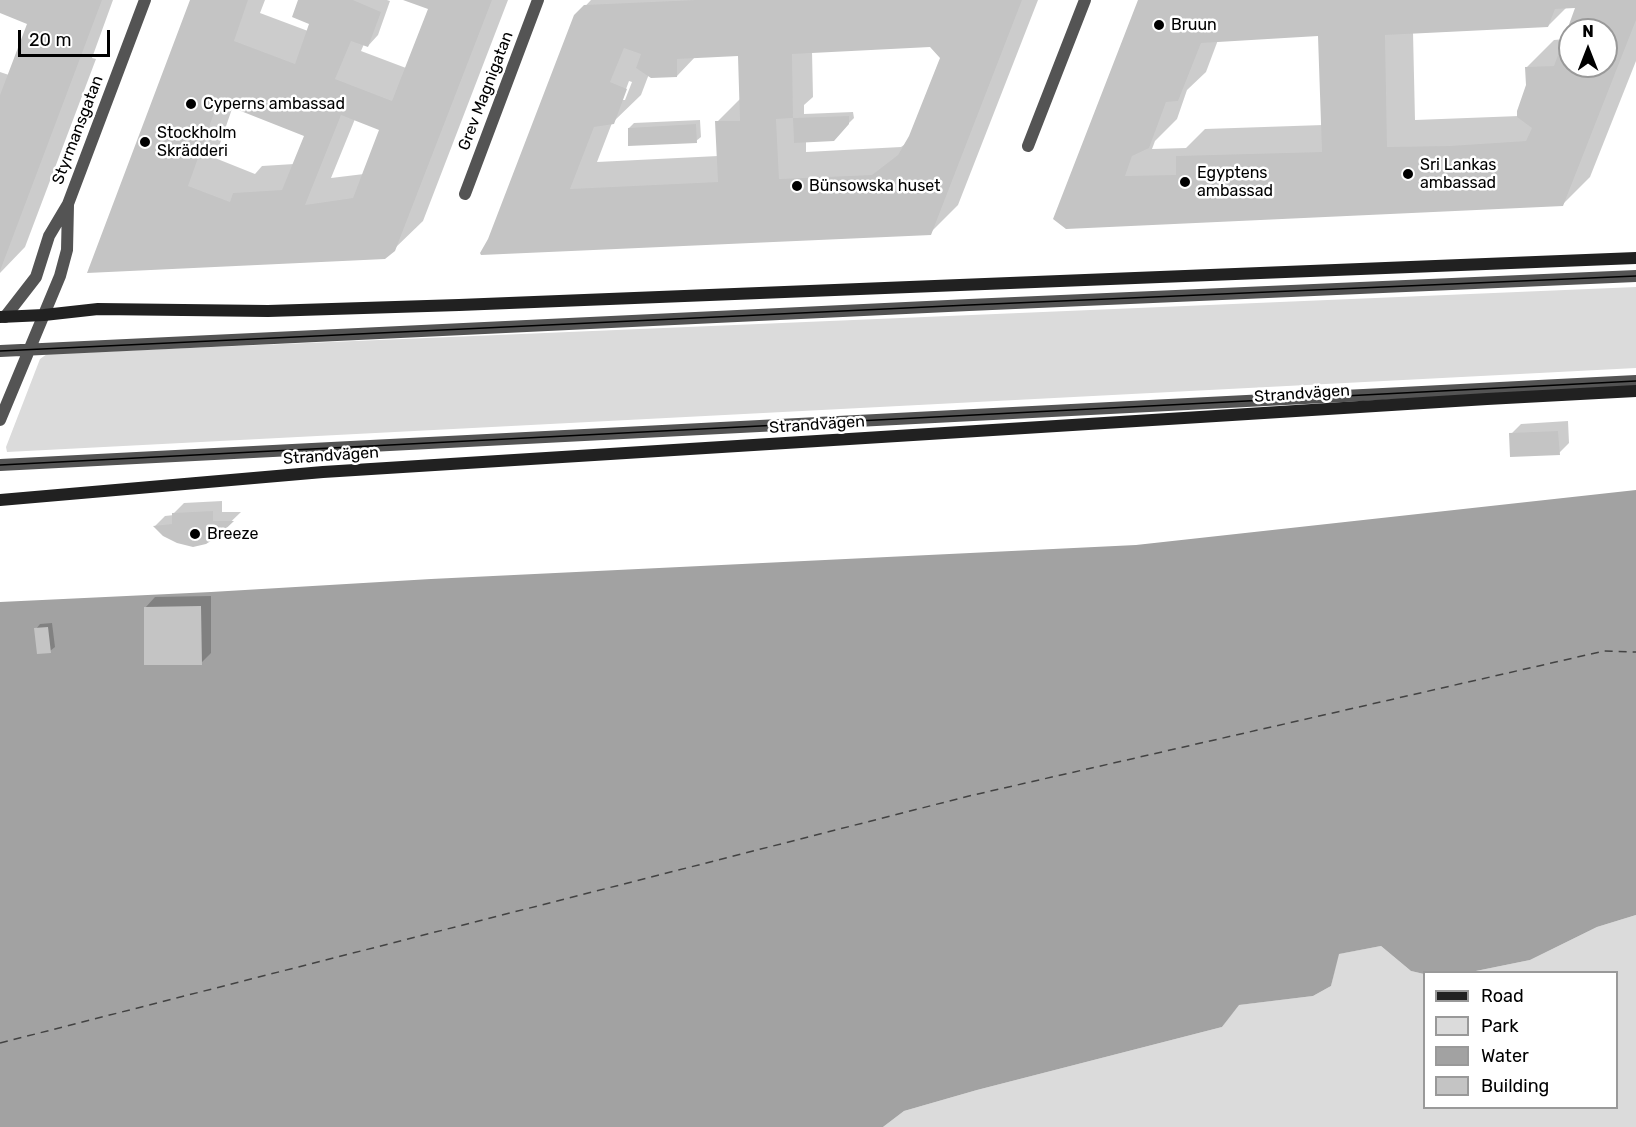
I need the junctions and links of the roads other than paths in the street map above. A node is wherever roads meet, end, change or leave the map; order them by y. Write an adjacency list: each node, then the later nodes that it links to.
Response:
1 (145, 0): 6 (street, Styrmansgatan)
2 (538, 0): 5 (street, Grev Magnigatan)
3 (1085, 0): 4 (street)
4 (1028, 146)
5 (465, 194)
6 (68, 204): 9 (street, Styrmansgatan); 10 (street, Styrmansgatan)
7 (1636, 258): 9 (street)
8 (1636, 276): 12 (street)
9 (44, 315): 10 (street); 12 (street, Styrmansgatan)
10 (2, 317)
11 (0, 351): 12 (street)
12 (29, 351): 15 (street, Styrmansgatan)
13 (1636, 381): 16 (street, Strandvägen)
14 (1636, 391): 17 (street, Strandvägen)
15 (0, 420)
16 (0, 465)
17 (0, 500)

